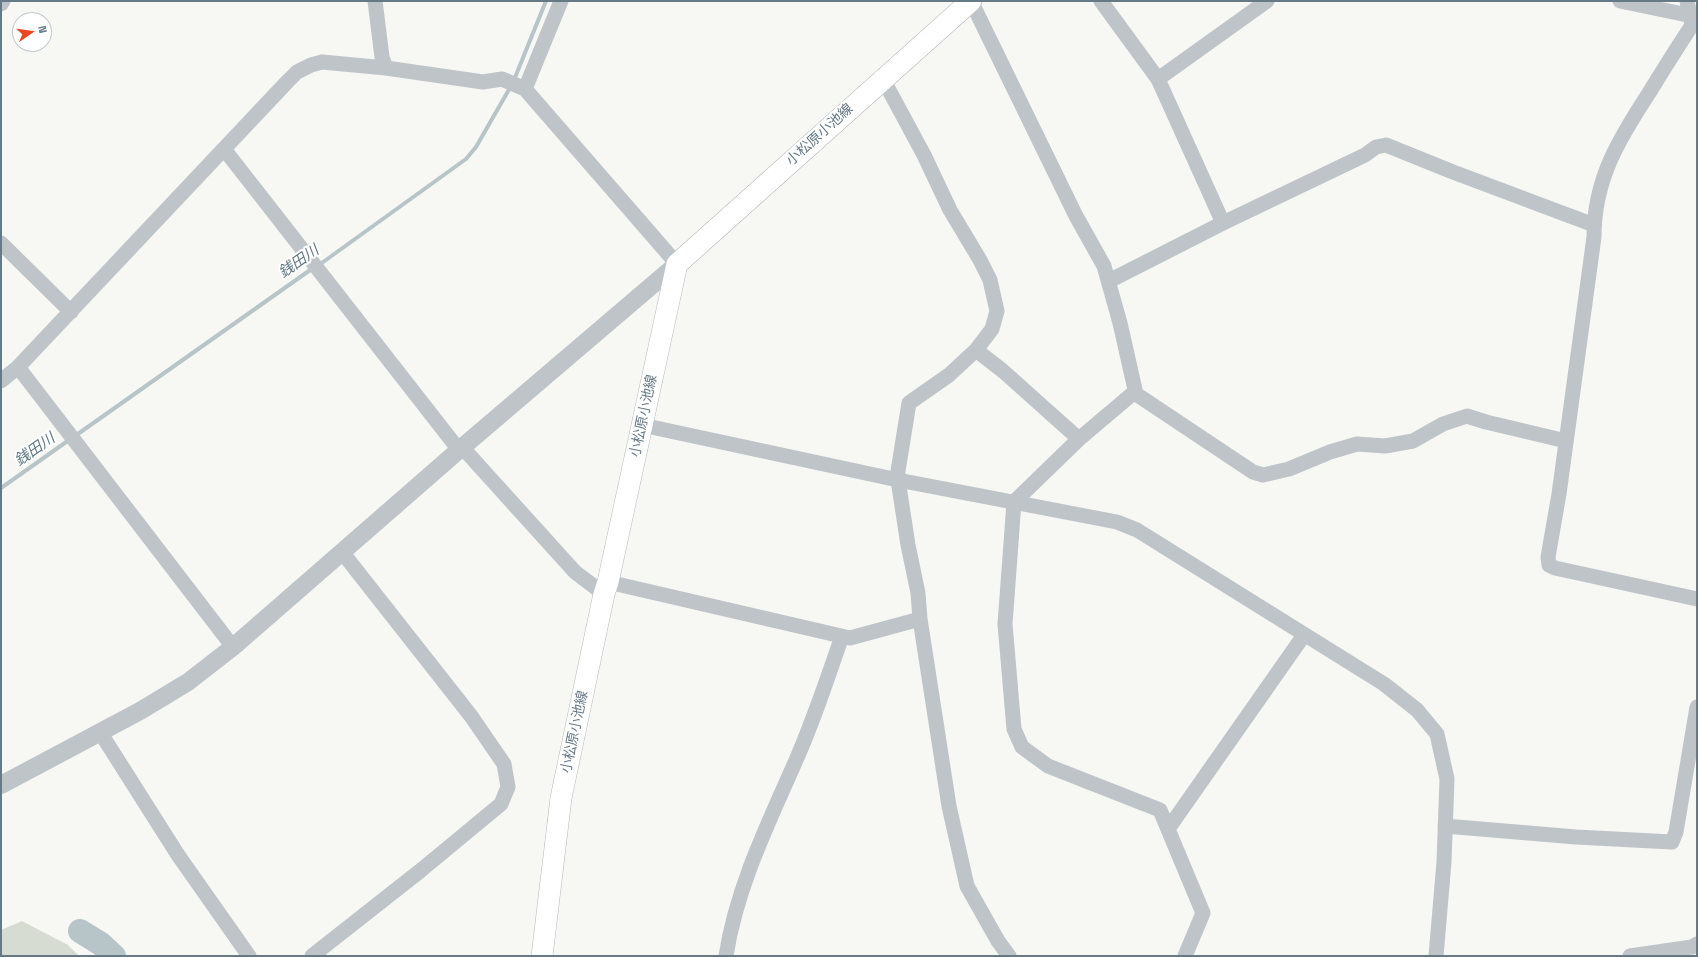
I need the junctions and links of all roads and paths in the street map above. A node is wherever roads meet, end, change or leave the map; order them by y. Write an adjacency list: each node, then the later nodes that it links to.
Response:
1 (3, 1): 9 (street)
2 (375, 1): 11 (street)
3 (561, 1): 14 (street)
4 (971, 1): 12 (main road, 小松原小池線); 20 (street)
5 (1101, 1): 13 (street)
6 (1267, 1): 13 (street)
7 (1620, 1): 10 (street)
8 (1687, 1): 10 (street)
9 (1, 4)
10 (1694, 16): 17 (street)
11 (386, 68): 14 (street); 15 (street)
12 (883, 78): 19 (main road, 小松原小池線); 22 (street)
13 (1158, 79): 16 (street)
14 (526, 89): 19 (street)
15 (224, 149): 21 (street); 29 (street)
16 (1223, 222): 17 (street); 20 (street)
17 (1594, 225): 28 (street)
18 (1, 243): 21 (street)
19 (677, 264): 26 (main road, 小松原小池線); 29 (street)
20 (1109, 280): 25 (street)
21 (71, 312): 23 (street)
22 (976, 350): 27 (street); 30 (street)
23 (18, 367): 24 (street); 38 (street)
24 (1, 381)
25 (1136, 394): 27 (street); 28 (street)
26 (642, 425): 30 (street); 33 (main road, 小松原小池線)
27 (1079, 439): 31 (street)
28 (1566, 441): 34 (street)
29 (461, 448): 32 (street); 33 (street)
30 (898, 480): 31 (street); 35 (street)
31 (1014, 502): 36 (street); 43 (street)
32 (342, 552): 38 (street); 46 (street)
33 (606, 588): 37 (street); 47 (main road, 小松原小池線)
34 (1697, 599)
35 (920, 619): 37 (street); 49 (street)
36 (1304, 635): 42 (street); 43 (street)
37 (842, 636): 48 (street)
38 (233, 647): 40 (street)
39 (1697, 707): 42 (street)
40 (100, 732): 41 (street); 45 (street)
41 (1, 785)
42 (1445, 826): 51 (street)
43 (1168, 829): 50 (street)
44 (1697, 944): 52 (street)
45 (249, 956)
46 (312, 956)
47 (542, 956)
48 (726, 956)
49 (1009, 956)
50 (1185, 956)
51 (1436, 956)
52 (1630, 956)

